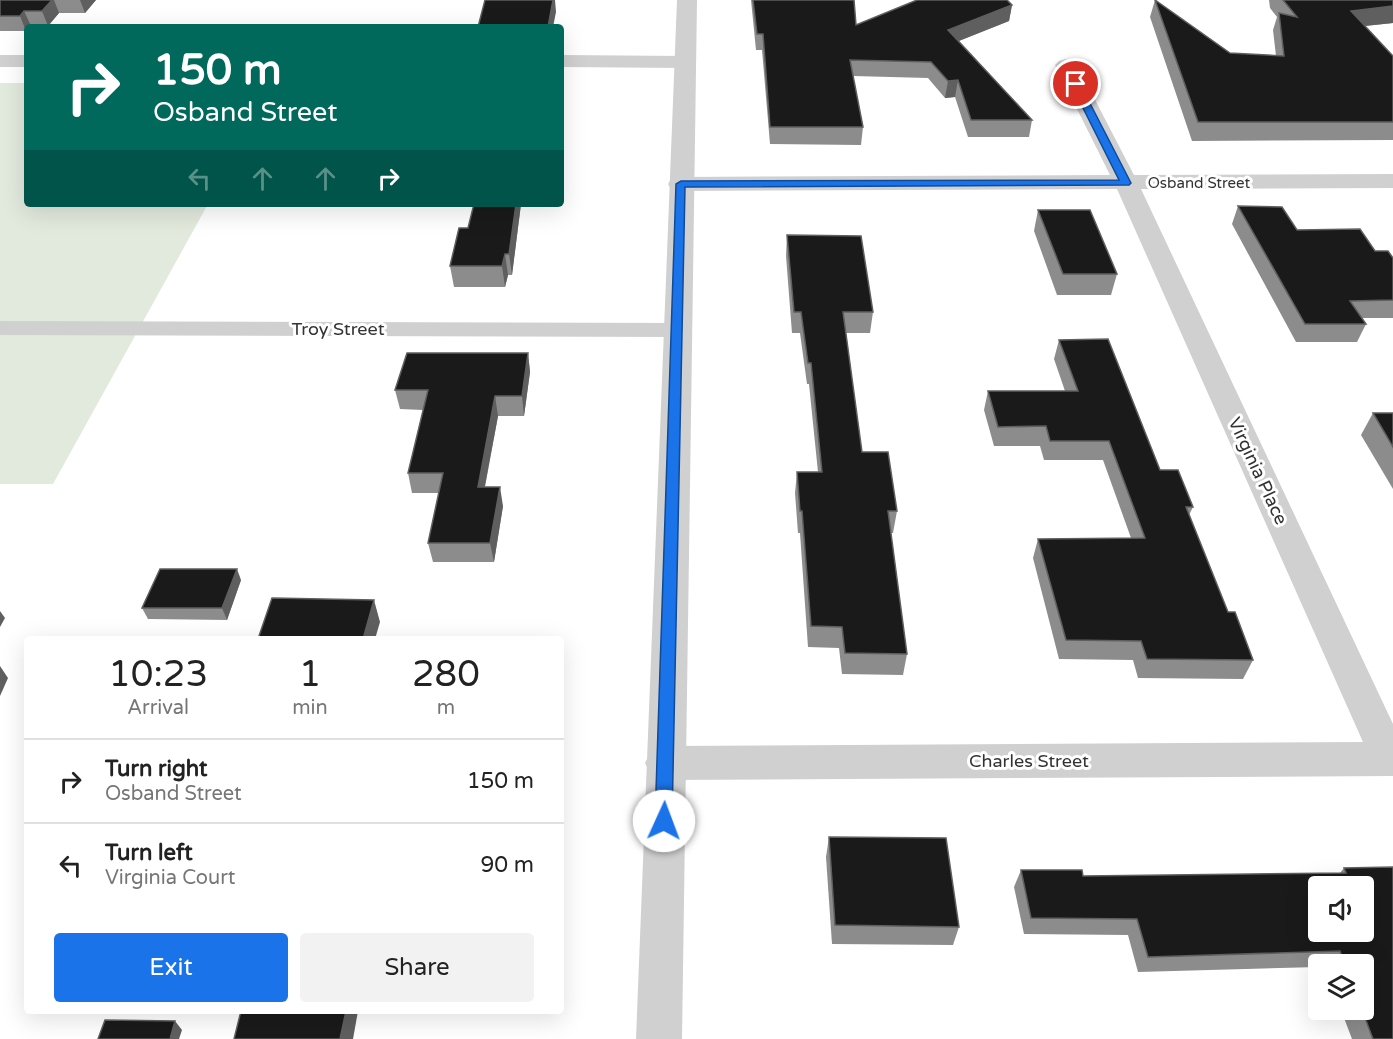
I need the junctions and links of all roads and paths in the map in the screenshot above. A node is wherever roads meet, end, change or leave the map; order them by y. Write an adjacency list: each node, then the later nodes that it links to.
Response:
1 (687, 0): 5 (street)
2 (0, 61): 3 (street)
3 (24, 61)
4 (564, 62): 5 (street)
5 (685, 62): 9 (street)
6 (1066, 65): 8 (street, Virginia Place)
7 (1393, 181): 8 (street, Osband Street)
8 (1126, 183): 9 (street, Osband Street); 12 (street, Virginia Place)
9 (681, 184): 11 (street)
10 (0, 328): 11 (lane, Troy Street)
11 (677, 330): 13 (street)
12 (1391, 759): 13 (street, Charles Street)
13 (665, 764): 14 (street)
14 (659, 1039)

